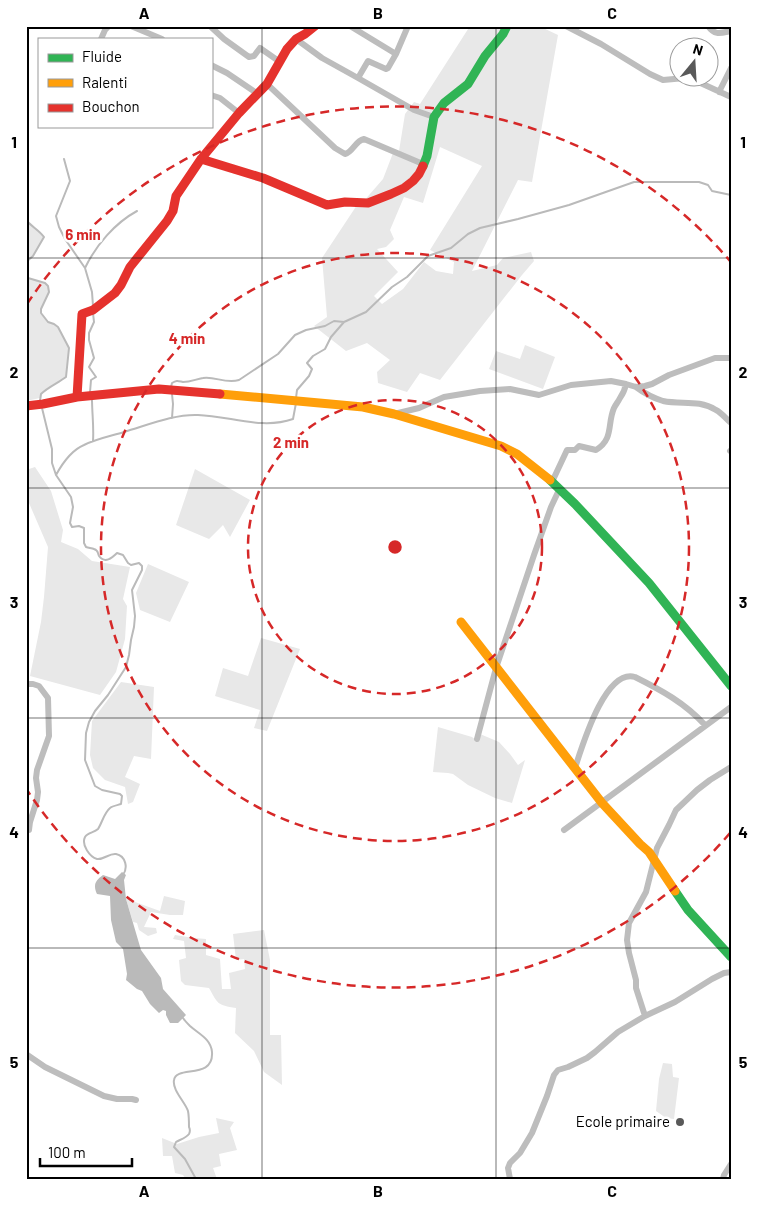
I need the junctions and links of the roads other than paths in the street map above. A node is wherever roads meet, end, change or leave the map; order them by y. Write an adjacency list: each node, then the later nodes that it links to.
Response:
1 (110, 26): 11 (street)
2 (131, 26): 12 (street)
3 (210, 26): 15 (street)
4 (315, 26): 13 (street)
5 (350, 26): 14 (street)
6 (408, 26): 14 (street)
7 (507, 26): 25 (street)
8 (566, 26): 20 (street)
9 (708, 26): 10 (street)
10 (731, 31)
11 (101, 38)
12 (160, 38)
13 (296, 39): 15 (street); 18 (street)
14 (396, 54): 18 (street)
15 (280, 62): 19 (street)
16 (212, 66): 21 (street)
17 (731, 68): 20 (street)
18 (358, 78): 25 (street)
19 (268, 84): 21 (street); 27 (street)
20 (719, 92): 23 (street)
21 (258, 94): 24 (street)
22 (212, 95): 24 (street)
23 (731, 97)
24 (239, 113): 26 (street)
25 (434, 117): 27 (street)
26 (201, 159): 27 (street); 31 (street)
27 (423, 164)
28 (731, 358): 30 (street)
29 (626, 384): 30 (street); 33 (street); 35 (street)
30 (636, 387): 34 (street)
31 (77, 397): 32 (street); 33 (street)
32 (26, 406)
33 (394, 414): 35 (street)
34 (731, 423)
35 (552, 482): 36 (street)
36 (559, 490): 38 (street); 40 (street)
37 (461, 622): 38 (street)
38 (496, 668): 43 (street); 45 (street)
39 (26, 684): 47 (street)
40 (731, 686)
41 (731, 707): 42 (street)
42 (705, 725): 45 (street); 46 (street)
43 (477, 739)
44 (731, 767): 49 (street)
45 (575, 768): 46 (street)
46 (602, 803): 48 (street); 49 (street)
47 (26, 830)
48 (564, 830)
49 (653, 858): 50 (street); 52 (street)
50 (731, 957)
51 (731, 972): 52 (street)
52 (645, 1016): 56 (street)
53 (26, 1054): 54 (street)
54 (136, 1100)
55 (731, 1164): 57 (street)
56 (510, 1179)
57 (723, 1179)

